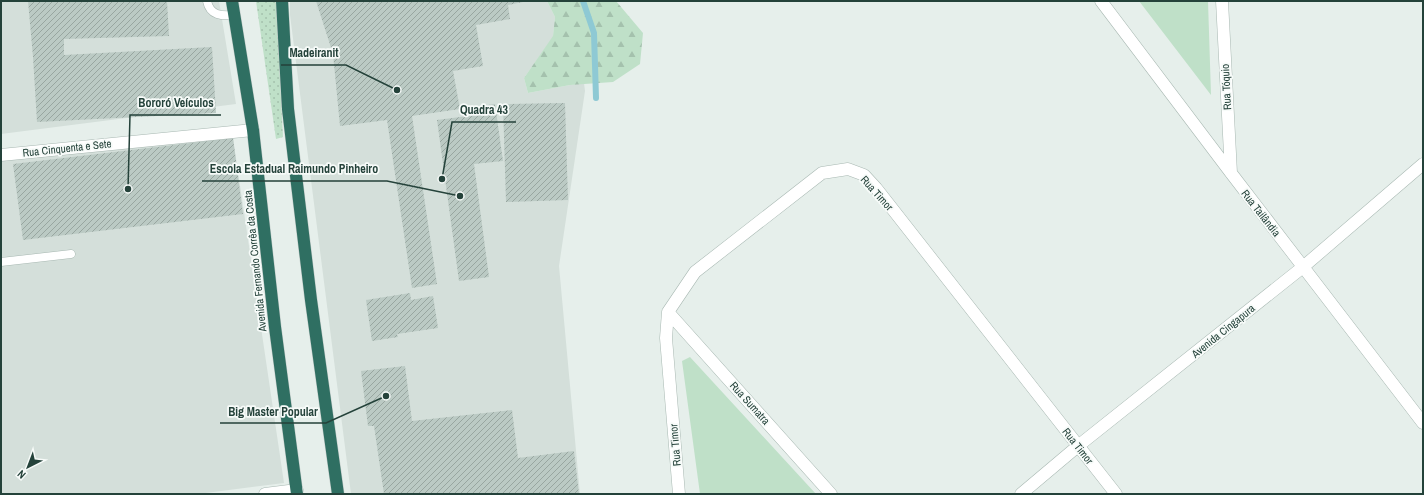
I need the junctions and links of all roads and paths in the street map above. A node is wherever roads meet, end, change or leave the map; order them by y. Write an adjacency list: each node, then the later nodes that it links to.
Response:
1 (207, 1): 6 (lane)
2 (232, 1): 6 (highway, Avenida Fernando Corrêa da Costa)
3 (282, 1): 19 (highway)
4 (1101, 1): 10 (street, Rua Tailândia)
5 (1222, 1): 10 (street, Rua Tóquio)
6 (234, 15): 7 (highway, Avenida Fernando Corrêa da Costa)
7 (253, 130): 8 (street, Rua Cinquenta e Sete); 17 (highway, Avenida Fernando Corrêa da Costa)
8 (1, 155)
9 (1423, 164): 13 (street, Avenida Cingapura)
10 (1231, 173): 13 (street, Rua Tailândia)
11 (71, 254): 12 (lane)
12 (1, 262)
13 (1303, 267): 15 (street, Rua Tailândia); 16 (street, Avenida Cingapura)
14 (668, 312): 16 (street, Rua Timor); 20 (street, Rua Timor); 21 (street, Rua Sumatra)
15 (1423, 423)
16 (1078, 446): 22 (street, Avenida Cingapura); 23 (street, Rua Timor)
17 (297, 492): 18 (street)
18 (265, 494)
19 (338, 494)
20 (679, 494)
21 (831, 494)
22 (1021, 494)
23 (1116, 494)

